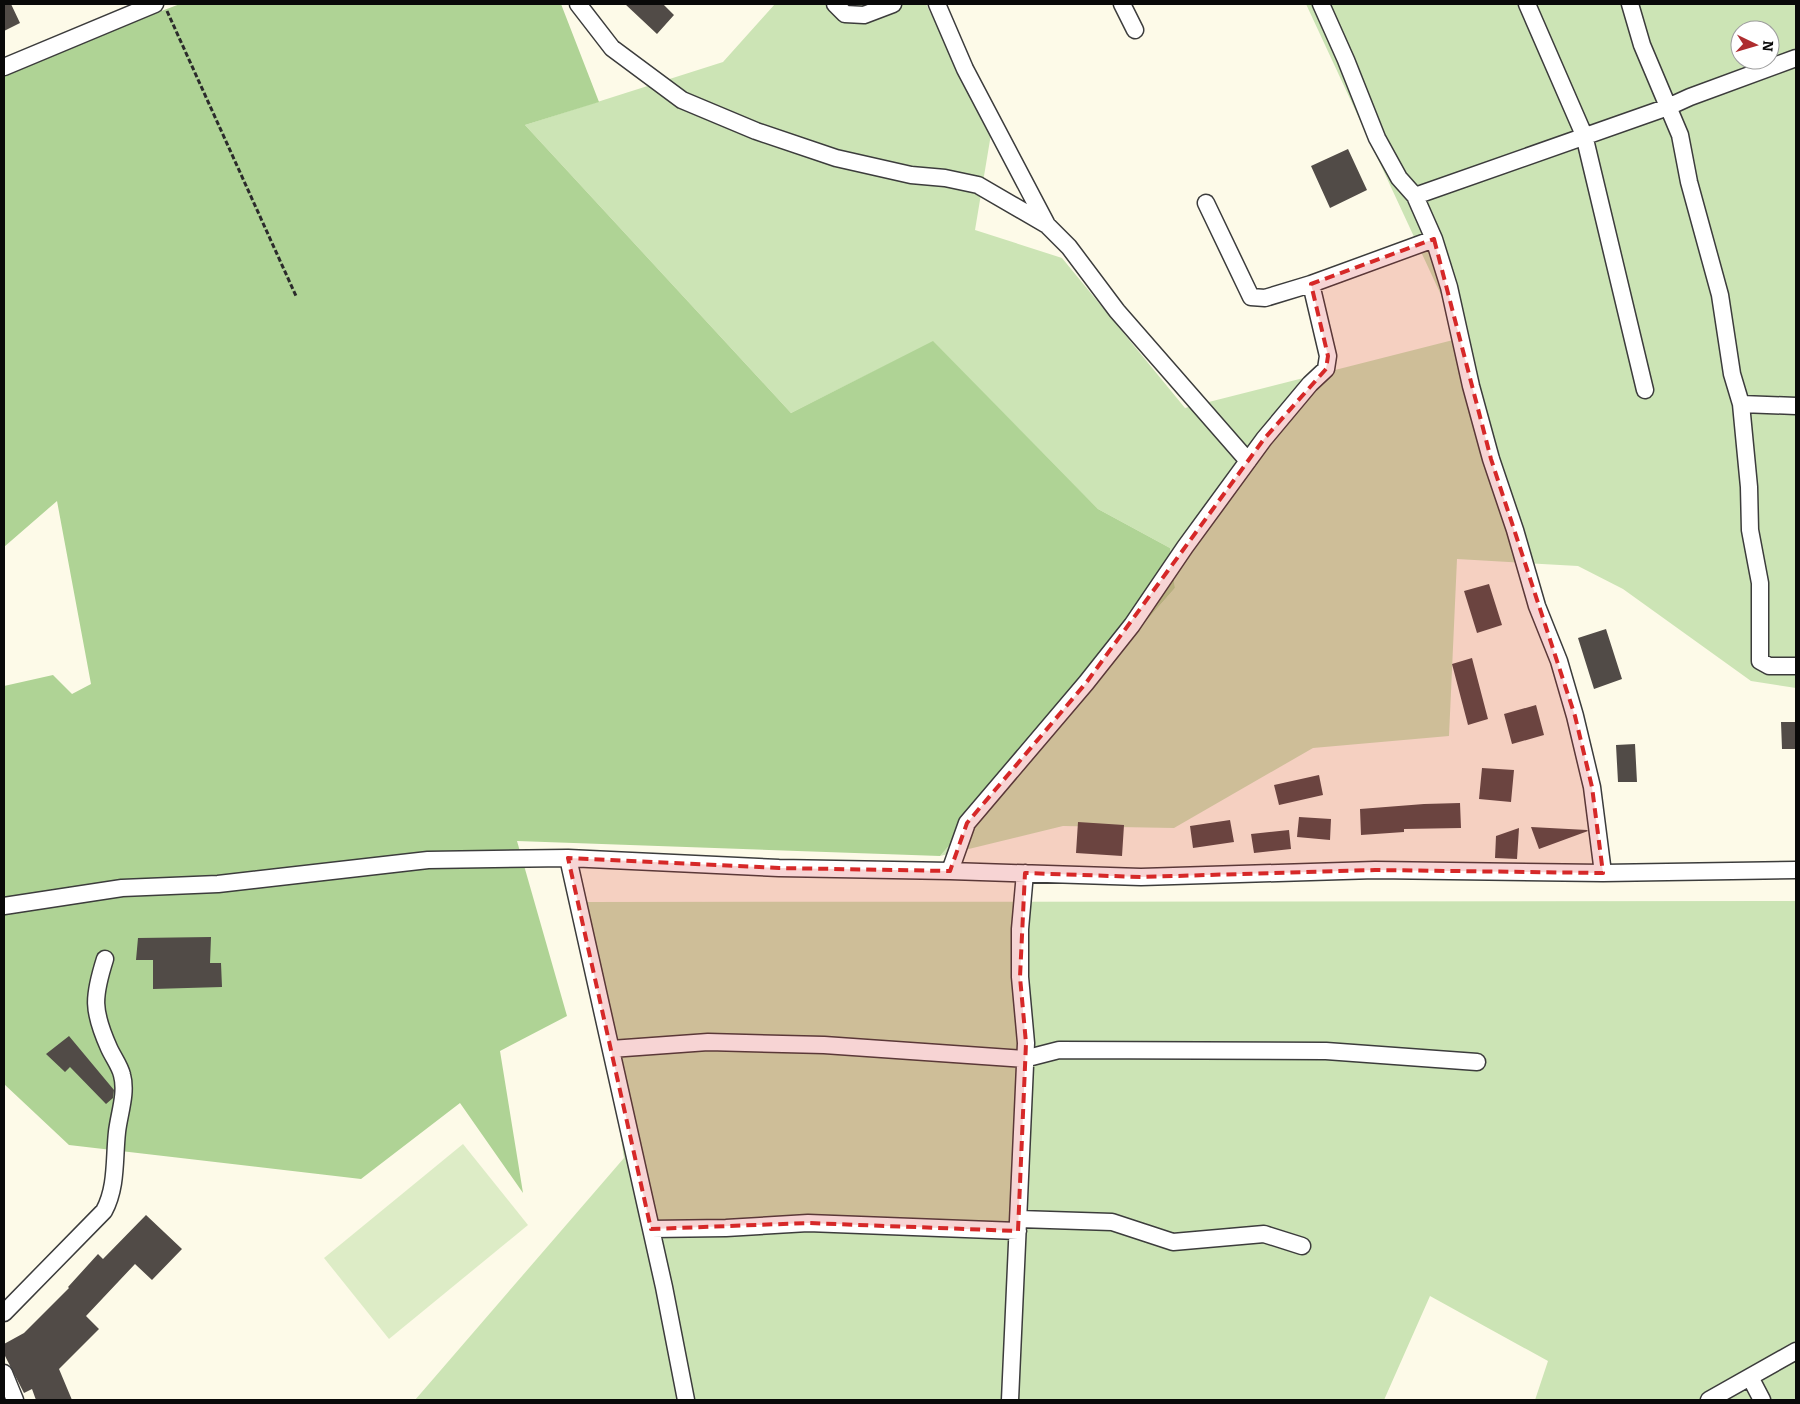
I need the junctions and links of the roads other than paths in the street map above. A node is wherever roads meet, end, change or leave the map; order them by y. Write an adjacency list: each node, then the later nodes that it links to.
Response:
1 (155, 4): 12 (street)
2 (578, 4): 17 (street)
3 (835, 4): 4 (street)
4 (893, 4)
5 (937, 4): 17 (street)
6 (1122, 4): 10 (street)
7 (1321, 4): 15 (street)
8 (1528, 4): 14 (street)
9 (1630, 4): 13 (street)
10 (1135, 30)
11 (1796, 58): 13 (street)
12 (4, 67)
13 (1668, 107): 14 (street); 21 (street)
14 (1584, 135): 15 (street); 20 (street)
15 (1415, 196): 18 (street)
16 (1206, 203): 19 (street)
17 (1047, 225): 23 (street)
18 (1434, 239): 19 (street); 28 (street)
19 (1310, 284): 23 (street)
20 (1646, 390)
21 (1741, 404): 22 (street); 24 (street)
22 (1796, 406)
23 (1248, 461): 27 (street)
24 (1796, 666)
25 (568, 858): 27 (street); 30 (street); 32 (street)
26 (1796, 870): 28 (street)
27 (950, 871): 29 (street)
28 (1603, 873): 29 (street)
29 (1025, 874): 33 (street)
30 (4, 906)
31 (105, 959): 38 (street)
32 (611, 1049): 33 (street); 36 (street)
33 (1024, 1060): 34 (street); 35 (street)
34 (1477, 1062)
35 (1018, 1225): 36 (street); 37 (street); 44 (street)
36 (651, 1229): 43 (street)
37 (1302, 1246)
38 (4, 1313)
39 (1796, 1351): 41 (street)
40 (4, 1373): 42 (street)
41 (1750, 1377): 45 (street); 46 (street)
42 (16, 1400)
43 (686, 1400)
44 (1010, 1400)
45 (1709, 1400)
46 (1762, 1400)

